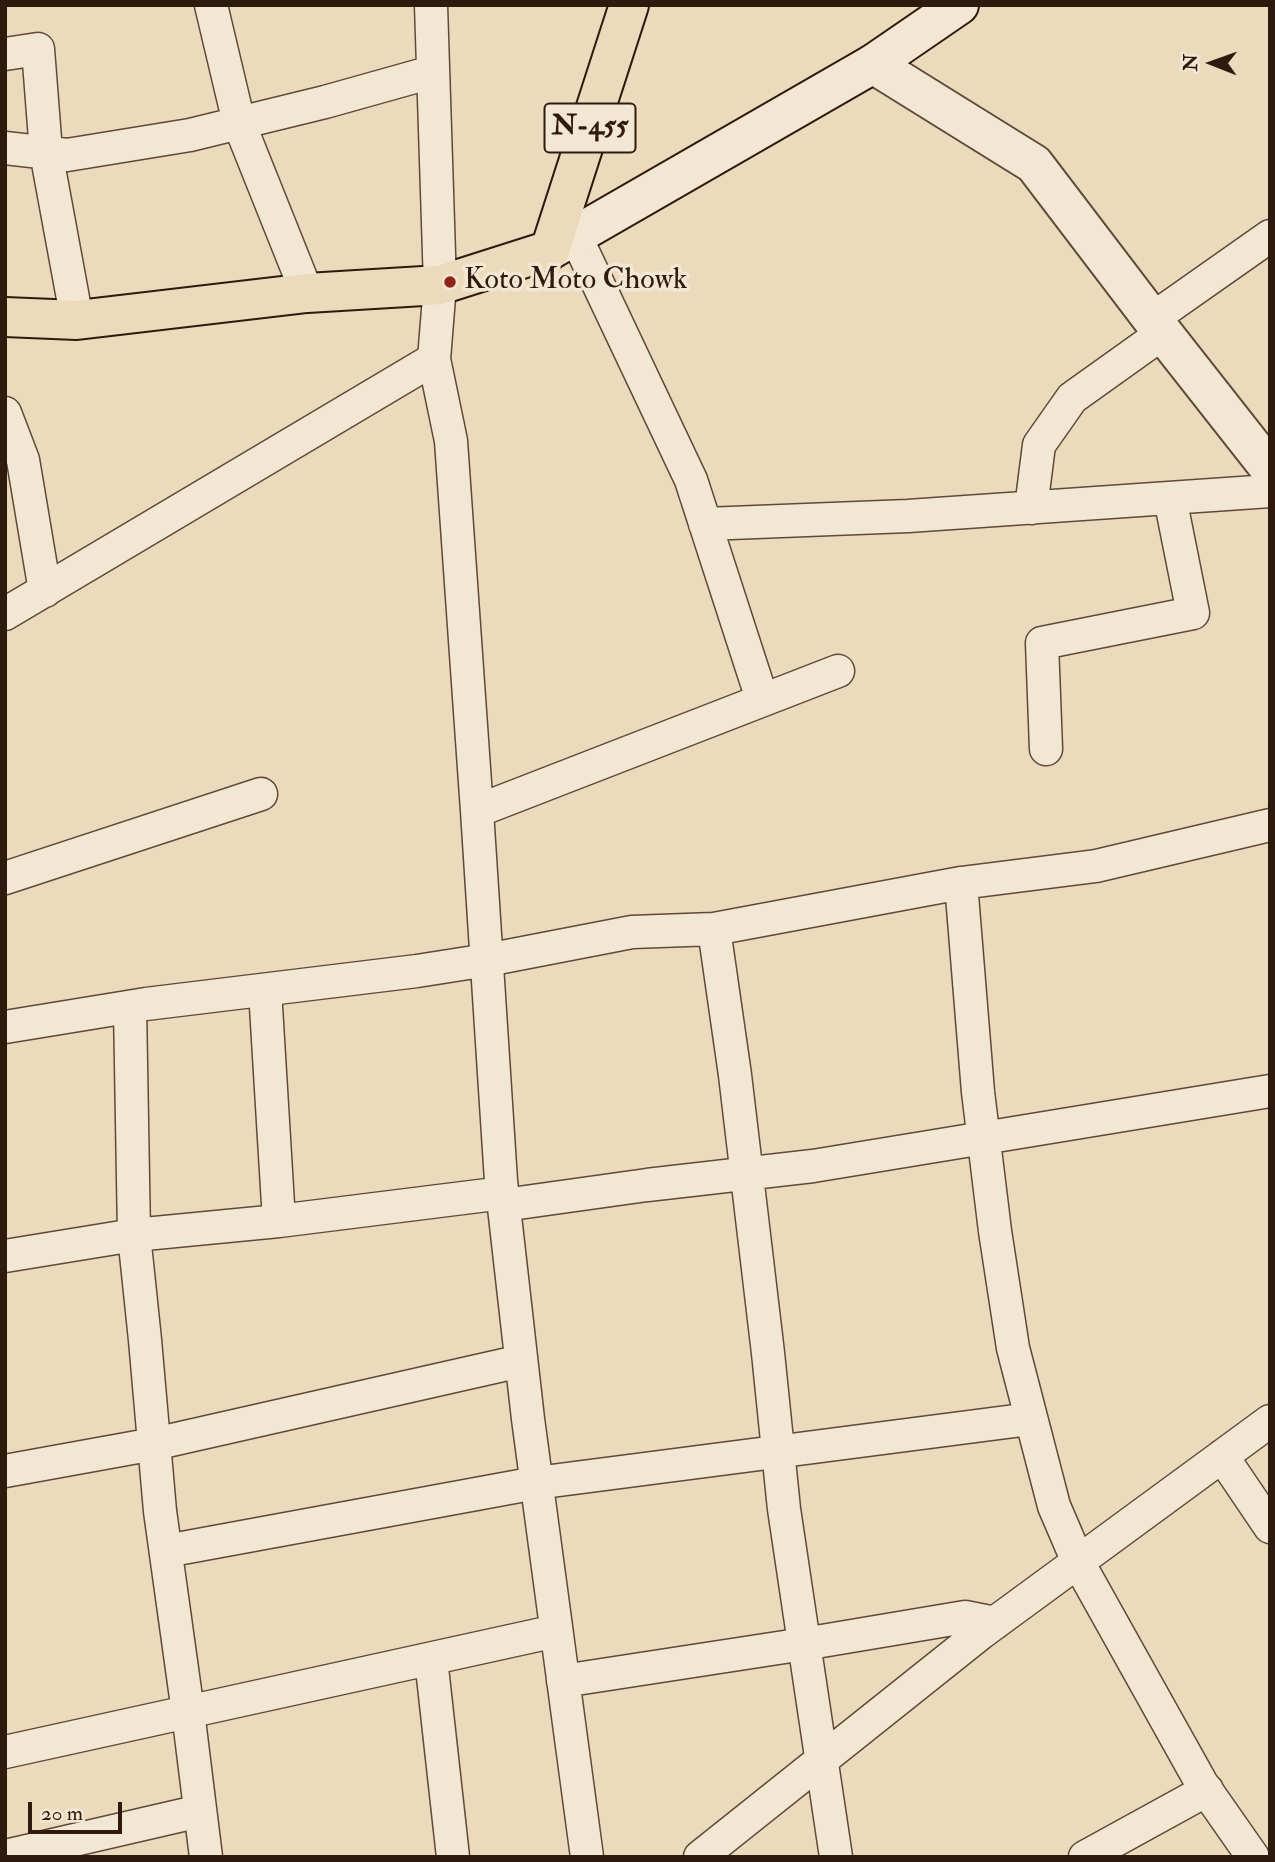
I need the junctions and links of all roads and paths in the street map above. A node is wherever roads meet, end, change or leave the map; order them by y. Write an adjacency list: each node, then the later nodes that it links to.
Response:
1 (211, 5): 8 (street)
2 (431, 5): 7 (street)
3 (629, 5): 12 (highway, N-455)
4 (959, 5): 6 (street)
5 (5, 54): 10 (street)
6 (873, 64): 12 (street); 17 (street)
7 (432, 72): 8 (street); 13 (street)
8 (239, 123): 10 (street); 14 (street)
9 (5, 148): 10 (street)
10 (46, 152): 16 (street)
11 (1270, 236): 17 (street)
12 (563, 243): 13 (highway); 24 (street)
13 (440, 285): 14 (highway); 18 (street)
14 (307, 293): 16 (highway)
15 (5, 317): 16 (highway)
16 (77, 320)
17 (1158, 326): 20 (street); 23 (street)
18 (434, 359): 25 (street); 31 (street)
19 (5, 413): 25 (street)
20 (1270, 469)
21 (1270, 491): 22 (street)
22 (1170, 498): 23 (street); 29 (street)
23 (1031, 508): 24 (street)
24 (705, 524): 28 (street)
25 (45, 591): 26 (street)
26 (5, 614)
27 (838, 671): 28 (street)
28 (762, 699): 31 (street)
29 (1046, 749)
30 (261, 794): 33 (street)
31 (477, 811): 36 (street)
32 (1270, 825): 34 (street)
33 (5, 878)
34 (961, 883): 35 (street); 41 (street)
35 (714, 929): 36 (street); 42 (street)
36 (487, 960): 37 (street); 43 (street)
37 (265, 989): 38 (street); 44 (street)
38 (130, 1007): 39 (street); 45 (street)
39 (5, 1027)
40 (1270, 1091): 41 (street)
41 (983, 1139): 42 (street); 48 (street)
42 (746, 1173): 43 (street); 51 (street)
43 (503, 1199): 44 (street); 47 (street)
44 (279, 1221): 45 (street)
45 (134, 1235): 46 (street); 50 (street)
46 (5, 1256)
47 (521, 1361): 50 (street); 54 (street)
48 (1030, 1419): 51 (street); 57 (street)
49 (1270, 1421): 52 (street)
50 (154, 1444): 53 (street); 56 (street)
51 (778, 1451): 54 (street); 60 (street)
52 (1222, 1456): 55 (street); 57 (street)
53 (5, 1471)
54 (536, 1483): 56 (street); 59 (street)
55 (1270, 1527)
56 (166, 1551): 63 (street)
57 (1078, 1562): 58 (street); 66 (street)
58 (995, 1623): 60 (street); 65 (street)
59 (556, 1631): 61 (street); 62 (street)
60 (804, 1644): 62 (street); 65 (street)
61 (431, 1659): 63 (street); 70 (street)
62 (563, 1681): 71 (street)
63 (188, 1712): 64 (street); 67 (street)
64 (5, 1752)
65 (821, 1761): 72 (street); 73 (street)
66 (1206, 1790): 74 (street); 75 (street)
67 (200, 1811): 68 (street); 69 (street)
68 (5, 1856)
69 (206, 1857)
70 (453, 1857)
71 (587, 1857)
72 (700, 1857)
73 (836, 1857)
74 (1085, 1857)
75 (1253, 1857)

